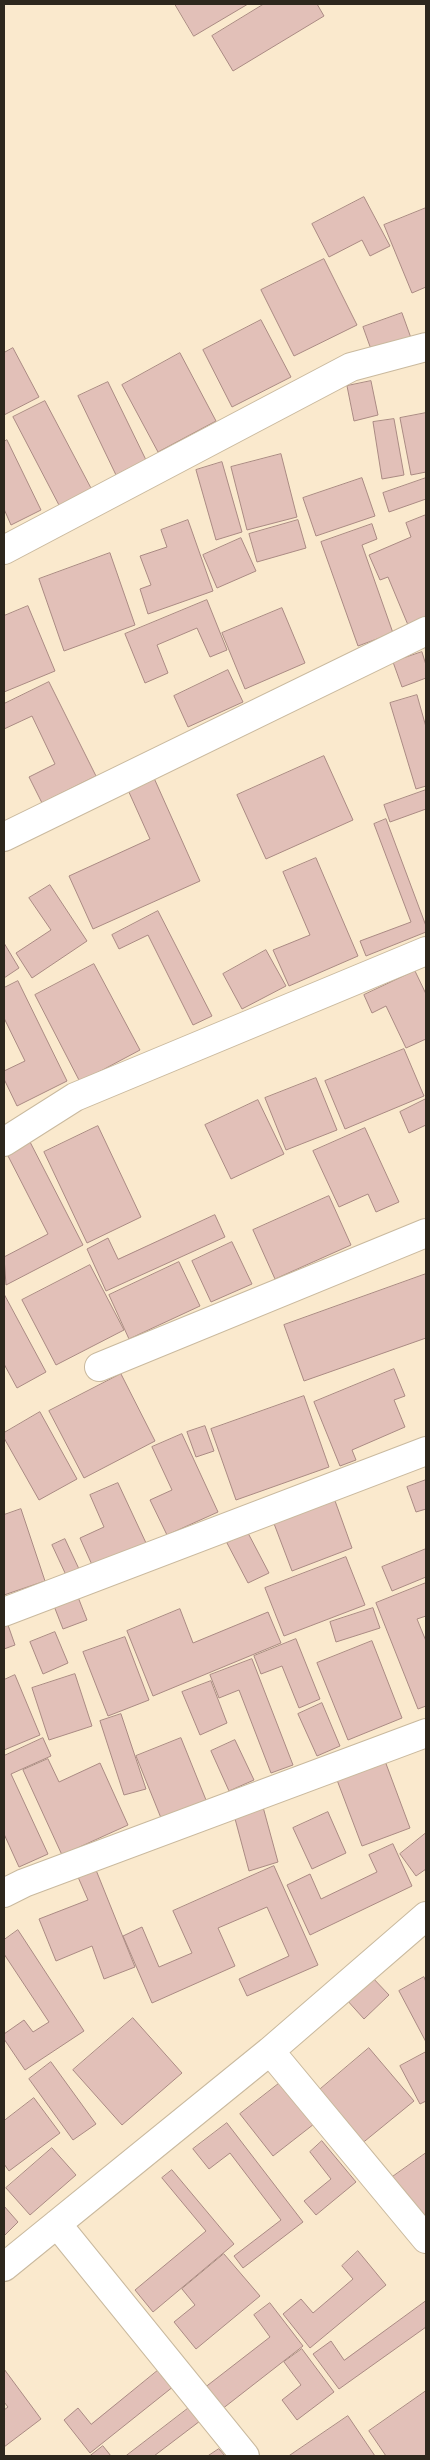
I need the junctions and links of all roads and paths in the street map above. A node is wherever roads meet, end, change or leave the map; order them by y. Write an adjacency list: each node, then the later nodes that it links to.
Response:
1 (426, 347): 2 (street)
2 (4, 550)
3 (426, 631): 4 (street)
4 (4, 837)
5 (426, 951): 6 (street)
6 (4, 1142)
7 (426, 1233): 8 (street)
8 (98, 1367)
9 (426, 1451): 10 (street)
10 (4, 1612)
11 (426, 1733): 12 (street)
12 (4, 1893)
13 (426, 1916): 14 (street)
14 (270, 2051): 15 (street); 16 (street)
15 (57, 2224): 17 (street); 18 (street)
16 (426, 2239)
17 (4, 2267)
18 (245, 2456)

